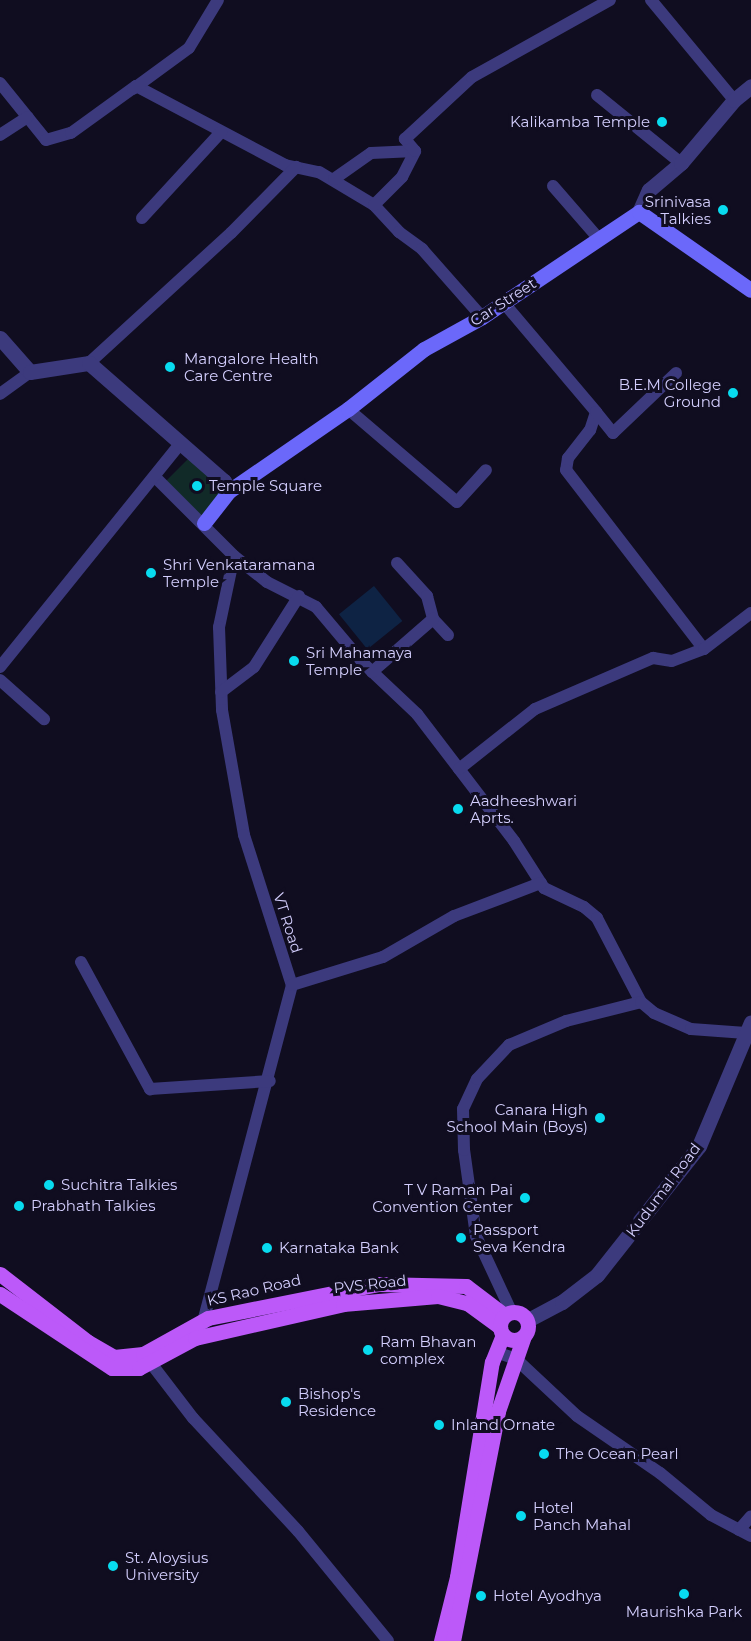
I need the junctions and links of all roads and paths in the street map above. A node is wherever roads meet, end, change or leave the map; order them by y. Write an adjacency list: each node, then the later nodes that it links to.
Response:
1 (218, 0): 5 (street)
2 (610, 0): 11 (street)
3 (651, 0): 6 (street)
4 (0, 83): 8 (street)
5 (133, 88): 8 (street); 9 (street)
6 (745, 94): 12 (street, Car Street)
7 (597, 95): 12 (street)
8 (28, 117): 10 (street)
9 (221, 132): 13 (street); 18 (street)
10 (0, 135)
11 (415, 150): 14 (street); 16 (street)
12 (681, 163): 17 (street, Car Street)
13 (289, 169): 14 (street); 24 (street)
14 (334, 179): 16 (street)
15 (553, 186): 19 (street)
16 (374, 205): 22 (street)
17 (639, 212): 19 (main road, Car Street); 20 (main road)
18 (142, 218)
19 (599, 239): 21 (main road, Car Street)
20 (751, 290)
21 (504, 303): 22 (main road, Car Street); 29 (street)
22 (482, 317): 28 (main road, Car Street)
23 (0, 338): 25 (street)
24 (89, 363): 25 (street); 30 (street)
25 (30, 372): 27 (street)
26 (676, 373): 29 (street)
27 (0, 394)
28 (348, 409): 31 (street); 33 (main road, Car Street)
29 (596, 412): 41 (street)
30 (181, 443): 32 (street); 33 (street)
31 (486, 470)
32 (156, 478): 34 (street); 42 (street)
33 (229, 491): 34 (main road, Car Street)
34 (204, 523): 35 (street)
35 (234, 556): 37 (street); 45 (street, VT Road)
36 (397, 563): 39 (street)
37 (299, 596): 43 (street); 45 (street)
38 (751, 613): 41 (street)
39 (433, 619): 40 (street); 43 (street)
40 (448, 635)
41 (704, 649): 47 (street)
42 (0, 667)
43 (372, 672): 47 (street)
44 (0, 680): 46 (street)
45 (221, 692): 50 (street, VT Road)
46 (44, 719)
47 (459, 769): 48 (street)
48 (541, 883): 50 (street); 51 (street)
49 (81, 962): 53 (street)
50 (292, 985): 53 (street)
51 (641, 1002): 52 (street); 57 (street)
52 (749, 1027): 56 (street, Kudumal Road)
53 (270, 1081): 58 (street)
54 (0, 1274): 58 (main road, KS Rao Road)
55 (0, 1294): 62 (main road)
56 (528, 1320): 57 (main road, PVS Road); 59 (main road)
57 (504, 1322): 58 (main road, PVS Road); 59 (main road); 60 (main road)
58 (202, 1328): 62 (main road, PVS Road)
59 (524, 1336): 61 (main road)
60 (496, 1352): 61 (street); 67 (main road)
61 (516, 1359): 64 (street); 68 (main road)
62 (144, 1365): 66 (street)
63 (751, 1516): 64 (street)
64 (739, 1530): 65 (street)
65 (751, 1536)
66 (388, 1641)
67 (441, 1641)
68 (453, 1641)

